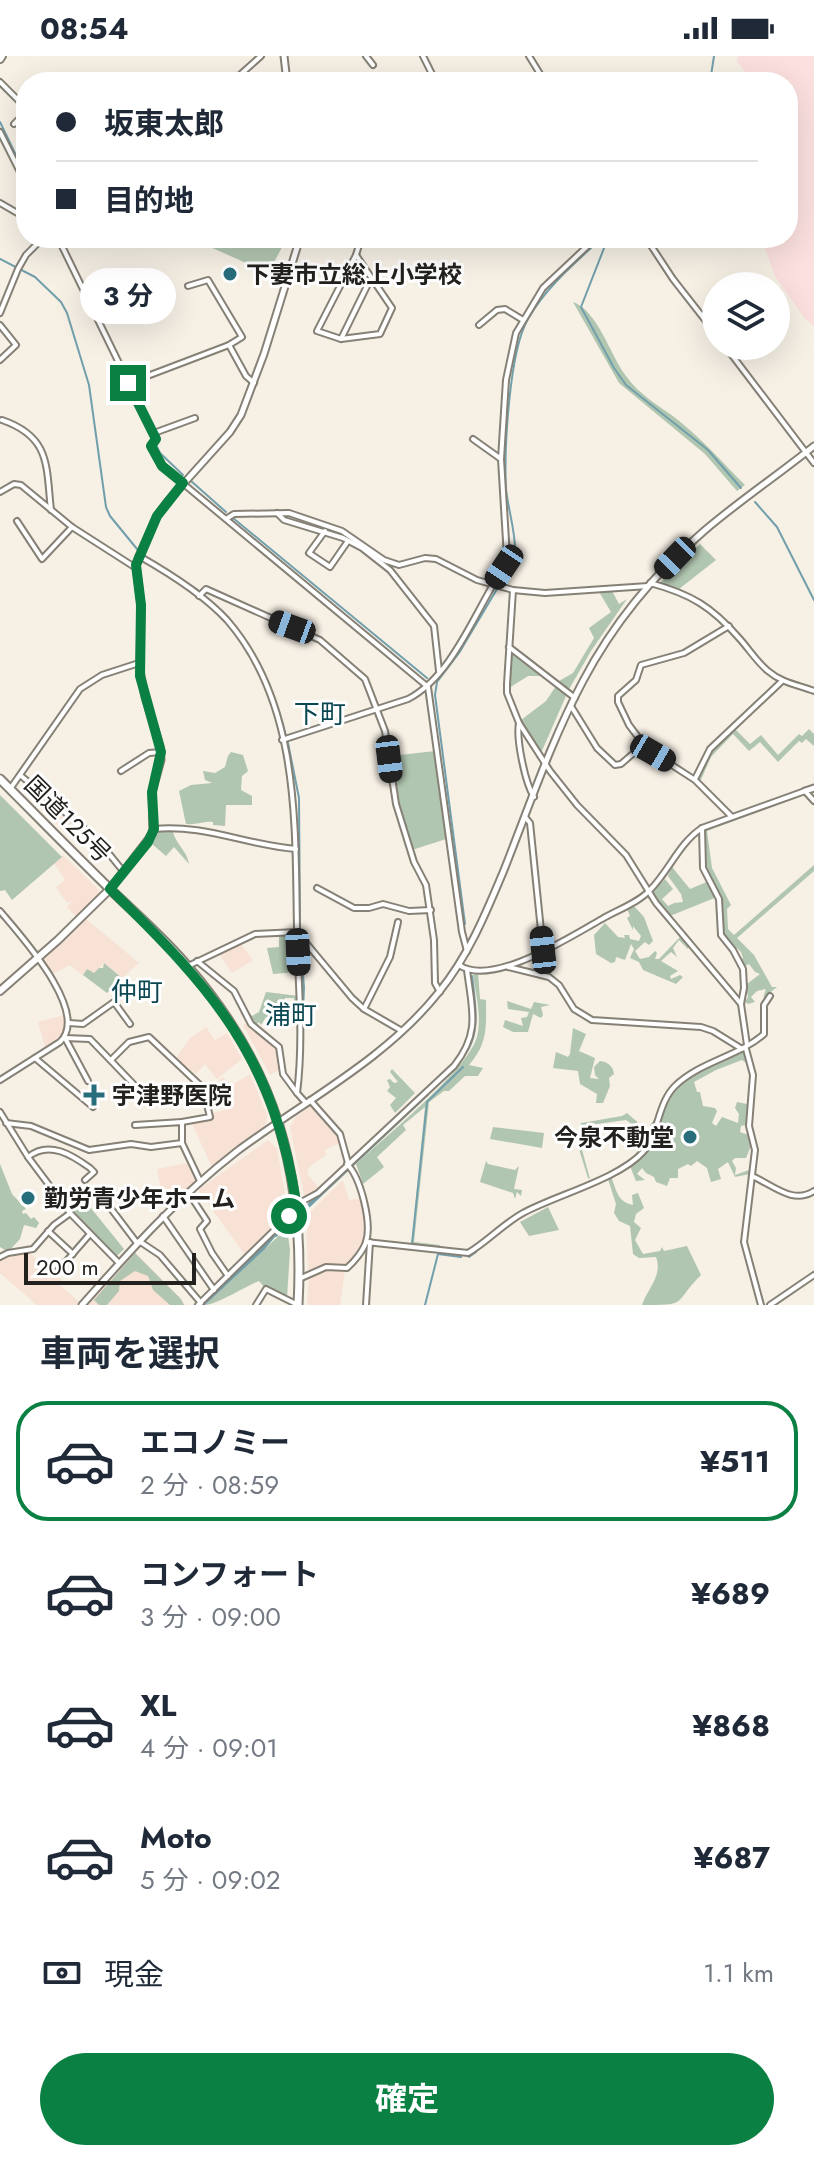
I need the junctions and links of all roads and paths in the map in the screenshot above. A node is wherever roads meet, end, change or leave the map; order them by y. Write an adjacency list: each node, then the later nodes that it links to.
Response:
1 (261, 56): 4 (street)
2 (366, 56): 3 (street)
3 (373, 65)
4 (243, 72)
5 (0, 82): 6 (street)
6 (16, 99)
7 (16, 122): 8 (street)
8 (14, 124)
9 (0, 132): 10 (street)
10 (16, 164)
11 (34, 248): 20 (street)
12 (63, 248): 29 (street)
13 (297, 248): 30 (street)
14 (358, 248): 17 (street)
15 (585, 248): 22 (street)
16 (653, 248): 21 (street)
17 (356, 255): 18 (street); 25 (street)
18 (370, 279): 25 (street); 25 (street)
19 (188, 286): 26 (street)
20 (0, 313)
21 (702, 316)
22 (523, 320): 24 (street); 37 (street)
23 (0, 325): 27 (street)
24 (479, 325)
25 (341, 339)
26 (229, 345): 29 (street); 30 (street)
27 (0, 360)
28 (736, 360): 36 (street)
29 (128, 383): 33 (street)
30 (254, 383): 39 (street)
31 (195, 418): 33 (street)
32 (1, 419): 41 (street)
33 (155, 436): 39 (street)
34 (473, 439): 37 (street)
35 (814, 446): 36 (street)
36 (806, 452): 38 (street); 50 (street)
37 (501, 459): 51 (street)
38 (814, 463)
39 (183, 483): 43 (street); 48 (street)
40 (0, 492): 41 (street)
41 (51, 510): 45 (street)
42 (277, 513): 43 (street); 46 (street); 51 (street)
43 (226, 519): 59 (street)
44 (17, 521): 45 (street)
45 (72, 527): 49 (street)
46 (325, 531): 47 (street); 47 (street)
47 (348, 541): 57 (street)
48 (139, 556): 49 (street); 53 (street)
49 (137, 568): 56 (street)
50 (649, 585): 52 (street); 54 (street); 61 (street)
51 (492, 586): 52 (street); 57 (street)
52 (513, 590): 55 (street)
53 (199, 596): 63 (street); 65 (street)
54 (729, 626): 58 (street); 66 (street)
55 (509, 647): 61 (street); 64 (street)
56 (139, 663): 67 (street); 70 (street)
57 (439, 671): 59 (street)
58 (782, 681): 60 (street); 72 (street)
59 (427, 685): 63 (street); 92 (street)
60 (814, 691)
61 (575, 698): 62 (street)
62 (571, 706): 66 (street); 68 (street)
63 (379, 711): 65 (street); 87 (street)
64 (519, 723): 68 (street); 76 (street)
65 (282, 740): 82 (street)
66 (643, 745): 72 (street)
67 (161, 752): 69 (street); 81 (street)
68 (547, 765): 76 (street); 86 (street)
69 (121, 771)
70 (20, 775): 74 (street); 83 (street)
71 (0, 779): 74 (highway, 国道125号)
72 (695, 780): 79 (street)
73 (814, 788): 75 (street)
74 (10, 789): 85 (highway, 国道125号)
75 (805, 791): 77 (street); 79 (street)
76 (534, 797): 78 (street)
77 (814, 801)
78 (525, 817): 91 (street); 92 (street)
79 (732, 817): 80 (street)
80 (702, 828): 86 (street); 102 (street)
81 (154, 829): 82 (street); 83 (street)
82 (296, 849): 90 (street)
83 (124, 872): 85 (street)
84 (317, 888): 87 (street)
85 (110, 889): 93 (main road); 96 (highway, 国道125号)
86 (649, 892): 91 (street); 102 (street)
87 (431, 910): 100 (street)
88 (0, 911): 93 (street)
89 (398, 922): 103 (street)
90 (297, 932): 94 (street); 103 (street); 114 (street)
91 (543, 950): 97 (street)
92 (467, 951): 95 (street)
93 (39, 957): 99 (main road); 104 (street)
94 (197, 961): 96 (street); 114 (street)
95 (459, 965): 98 (street); 100 (street)
96 (188, 966): 119 (highway, 国道125号)
97 (504, 966): 98 (street); 108 (street)
98 (467, 970): 124 (street)
99 (0, 991)
100 (440, 992): 106 (street)
101 (770, 996): 108 (street)
102 (741, 1004): 108 (street)
103 (364, 1009): 106 (street)
104 (69, 1023): 105 (street); 107 (street)
105 (130, 1024)
106 (402, 1031): 115 (street)
107 (65, 1038): 109 (street); 110 (street); 112 (street)
108 (745, 1048): 125 (street); 137 (street)
109 (35, 1058): 111 (street); 116 (street)
110 (111, 1060): 113 (street); 113 (street)
111 (0, 1080)
112 (88, 1081)
113 (203, 1088): 118 (street)
114 (297, 1093): 115 (street)
115 (308, 1101): 119 (street); 124 (street)
116 (93, 1107)
117 (0, 1112): 120 (street)
118 (182, 1122): 121 (street); 122 (street)
119 (279, 1122): 127 (street); 131 (highway, 国道125号)
120 (6, 1123): 122 (street); 123 (street)
121 (135, 1125)
122 (182, 1143): 127 (street)
123 (28, 1157): 126 (street); 132 (street)
124 (348, 1164): 131 (street); 137 (street)
125 (752, 1176): 128 (street); 151 (street)
126 (85, 1180)
127 (200, 1181): 129 (street)
128 (814, 1191)
129 (188, 1192): 133 (street); 143 (street)
130 (106, 1202): 136 (street)
131 (297, 1208): 143 (street); 144 (highway, 国道125号)
132 (70, 1213): 134 (street); 135 (street)
133 (163, 1216): 136 (street); 145 (street)
134 (48, 1231): 138 (street); 139 (street)
135 (90, 1234): 138 (street); 140 (street)
136 (138, 1242): 140 (street); 146 (street)
137 (368, 1242): 144 (street); 150 (street)
138 (73, 1254): 141 (street)
139 (0, 1257)
140 (119, 1263): 147 (street)
141 (56, 1273)
142 (814, 1275): 152 (street)
143 (228, 1276): 145 (street)
144 (299, 1279): 149 (highway, 国道125号)
145 (214, 1290): 146 (street)
146 (199, 1304)
147 (82, 1305)
148 (256, 1305): 149 (street)
149 (298, 1305)
150 (366, 1305)
151 (761, 1305)
152 (770, 1305)

